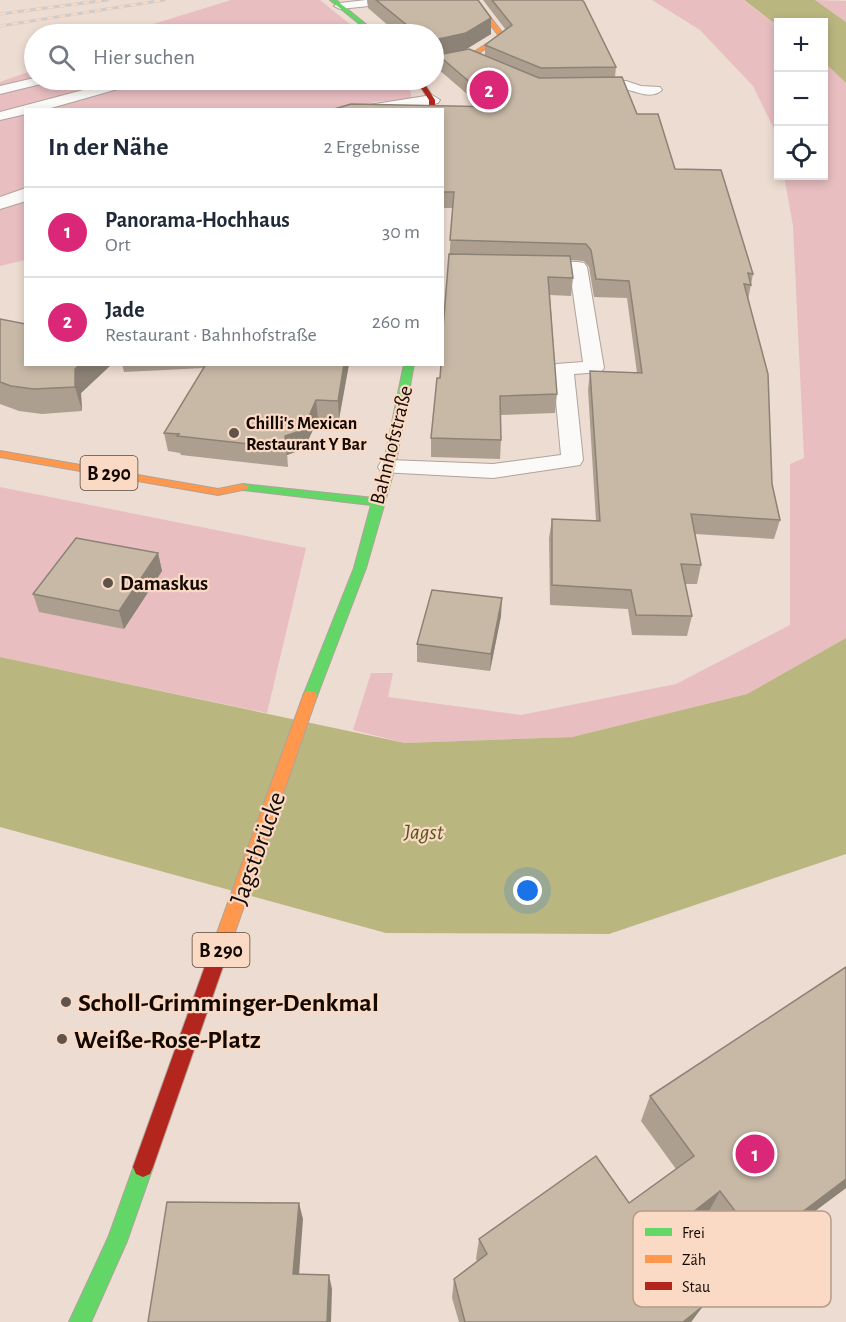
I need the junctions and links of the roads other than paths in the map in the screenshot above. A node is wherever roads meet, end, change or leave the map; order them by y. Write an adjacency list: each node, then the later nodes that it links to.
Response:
1 (398, 0): 3 (lane)
2 (474, 0): 5 (main road)
3 (336, 3): 4 (main road)
4 (362, 24)
5 (470, 56): 6 (main road); 7 (lane)
6 (444, 61)
7 (489, 65)
8 (24, 84): 10 (lane)
9 (571, 86): 13 (lane)
10 (0, 90)
11 (98, 90): 15 (lane)
12 (424, 90): 14 (main road)
13 (655, 90)
14 (432, 105): 16 (street)
15 (33, 108)
16 (394, 108)
17 (24, 110): 18 (lane)
18 (0, 116)
19 (24, 195): 20 (street)
20 (0, 203)
21 (510, 266): 24 (lane)
22 (409, 366): 24 (main road, Bahnhofstraße)
23 (0, 454): 25 (main road, B 290)
24 (389, 467): 26 (main road, Bahnhofstraße)
25 (218, 492): 26 (main road, B 290); 27 (main road)
26 (378, 502): 28 (main road, Bahnhofstraße / B 290)
27 (233, 505)
28 (324, 658): 29 (main road, Jagstbrücke / B 290)
29 (80, 1322)

